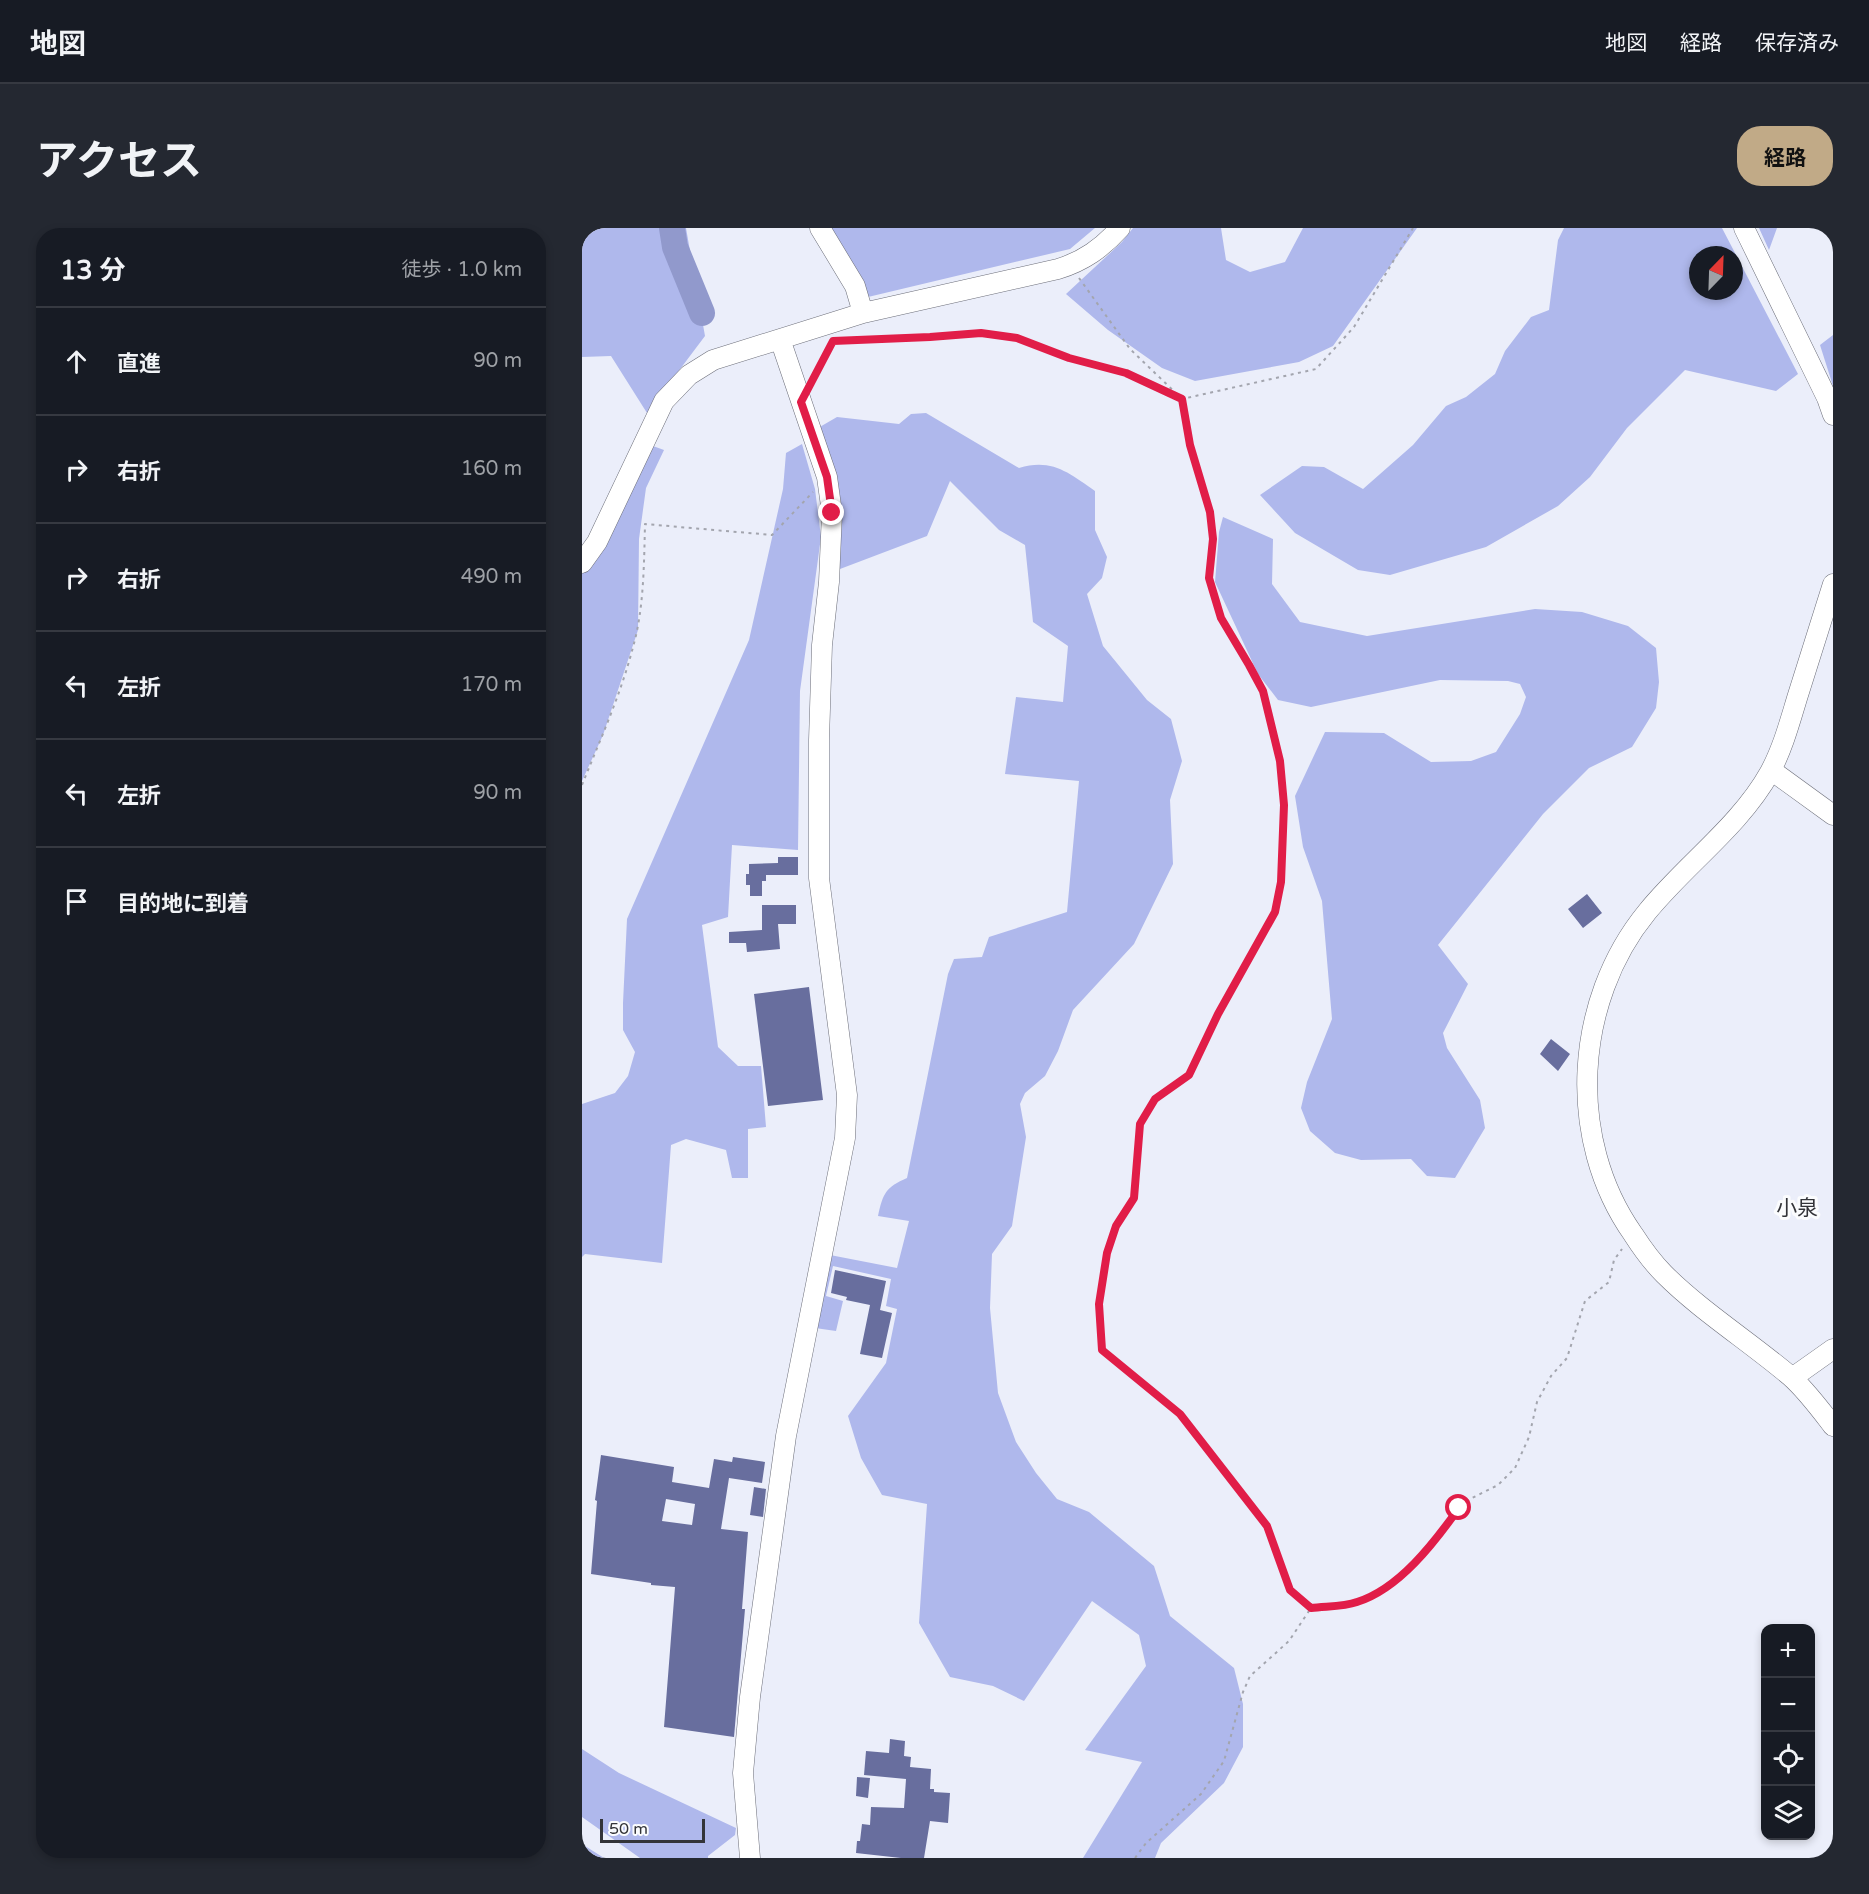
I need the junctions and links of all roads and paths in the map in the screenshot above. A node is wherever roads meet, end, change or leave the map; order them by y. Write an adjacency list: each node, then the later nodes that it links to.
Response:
1 (820, 228): 6 (street)
2 (1120, 228): 5 (street)
3 (1413, 228): 8 (path)
4 (1744, 228): 10 (street)
5 (1070, 265): 6 (street); 8 (path)
6 (863, 313): 7 (street)
7 (780, 339): 9 (street); 12 (street)
8 (1182, 399): 9 (path); 21 (path)
9 (801, 402): 11 (street)
10 (1833, 415)
11 (827, 477): 15 (path); 22 (street)
12 (582, 563)
13 (1833, 584): 14 (street)
14 (1771, 770): 16 (street); 17 (street)
15 (582, 785)
16 (1833, 815)
17 (1634, 1236): 19 (street); 21 (path)
18 (1833, 1348): 19 (street)
19 (1792, 1378): 20 (street)
20 (1833, 1426)
21 (1311, 1608): 23 (path)
22 (750, 1858)
23 (1135, 1858)

